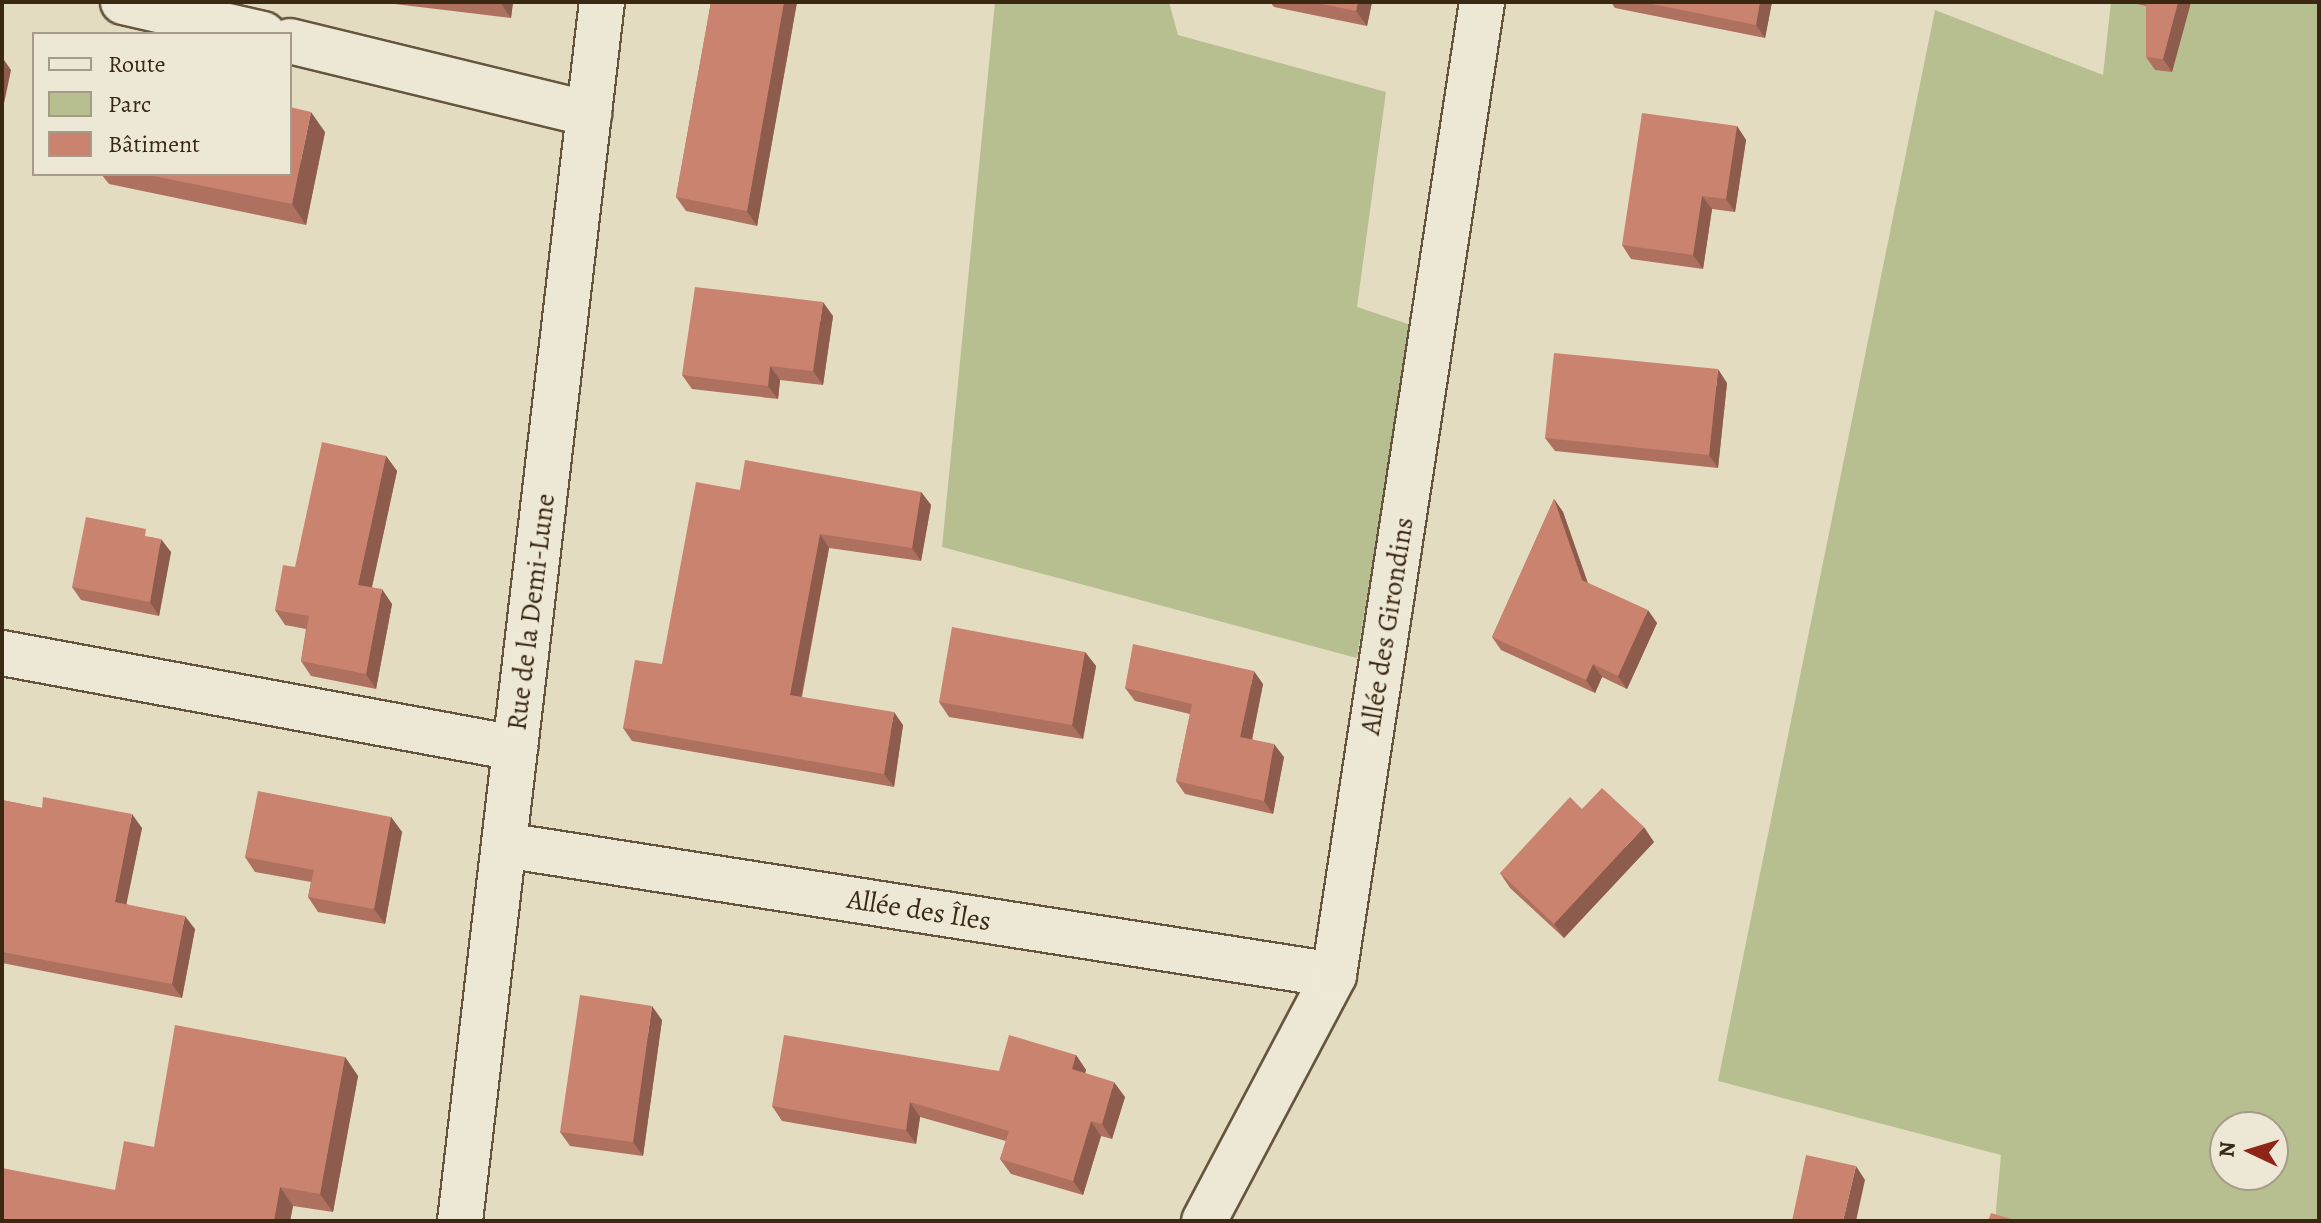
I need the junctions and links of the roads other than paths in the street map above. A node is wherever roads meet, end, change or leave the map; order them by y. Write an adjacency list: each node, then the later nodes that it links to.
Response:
1 (123, 2): 4 (street)
2 (602, 2): 6 (street, Rue de la Demi-Lune)
3 (1482, 2): 10 (street, Allée des Girondins)
4 (254, 32)
5 (292, 41): 6 (street)
6 (589, 114): 8 (street, Rue de la Demi-Lune)
7 (2, 653): 8 (street)
8 (515, 748): 9 (street, Rue de la Demi-Lune)
9 (504, 845): 10 (street, Allée des Îles); 11 (street, Rue de la Demi-Lune)
10 (1334, 975): 12 (street, Allée des Girondins)
11 (460, 1221)
12 (1204, 1221)

